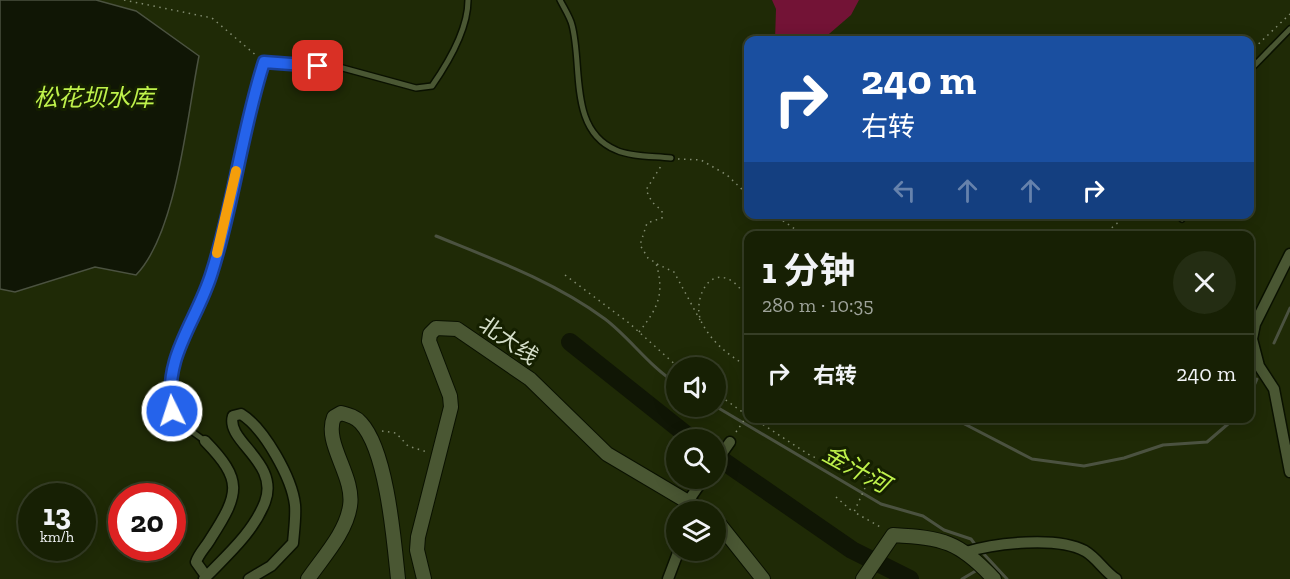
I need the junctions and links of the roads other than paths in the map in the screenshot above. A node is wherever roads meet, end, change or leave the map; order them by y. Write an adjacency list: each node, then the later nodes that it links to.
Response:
1 (468, 0): 9 (lane)
2 (560, 0): 5 (lane)
3 (1290, 30): 4 (lane)
4 (1254, 66)
5 (671, 158)
6 (1290, 254): 7 (street)
7 (1254, 329)
8 (1254, 347): 12 (street)
9 (205, 441): 18 (street)
10 (730, 442): 11 (street)
11 (726, 448)
12 (1290, 472)
13 (686, 501): 22 (street, 北大线)
14 (726, 533): 24 (street)
15 (973, 554): 17 (street); 25 (street); 26 (street)
16 (675, 561): 23 (street)
17 (864, 577)
18 (205, 578): 19 (street)
19 (249, 579)
20 (308, 579): 21 (street)
21 (398, 579)
22 (423, 579)
23 (668, 579)
24 (763, 579)
25 (993, 579)
26 (1116, 579)

